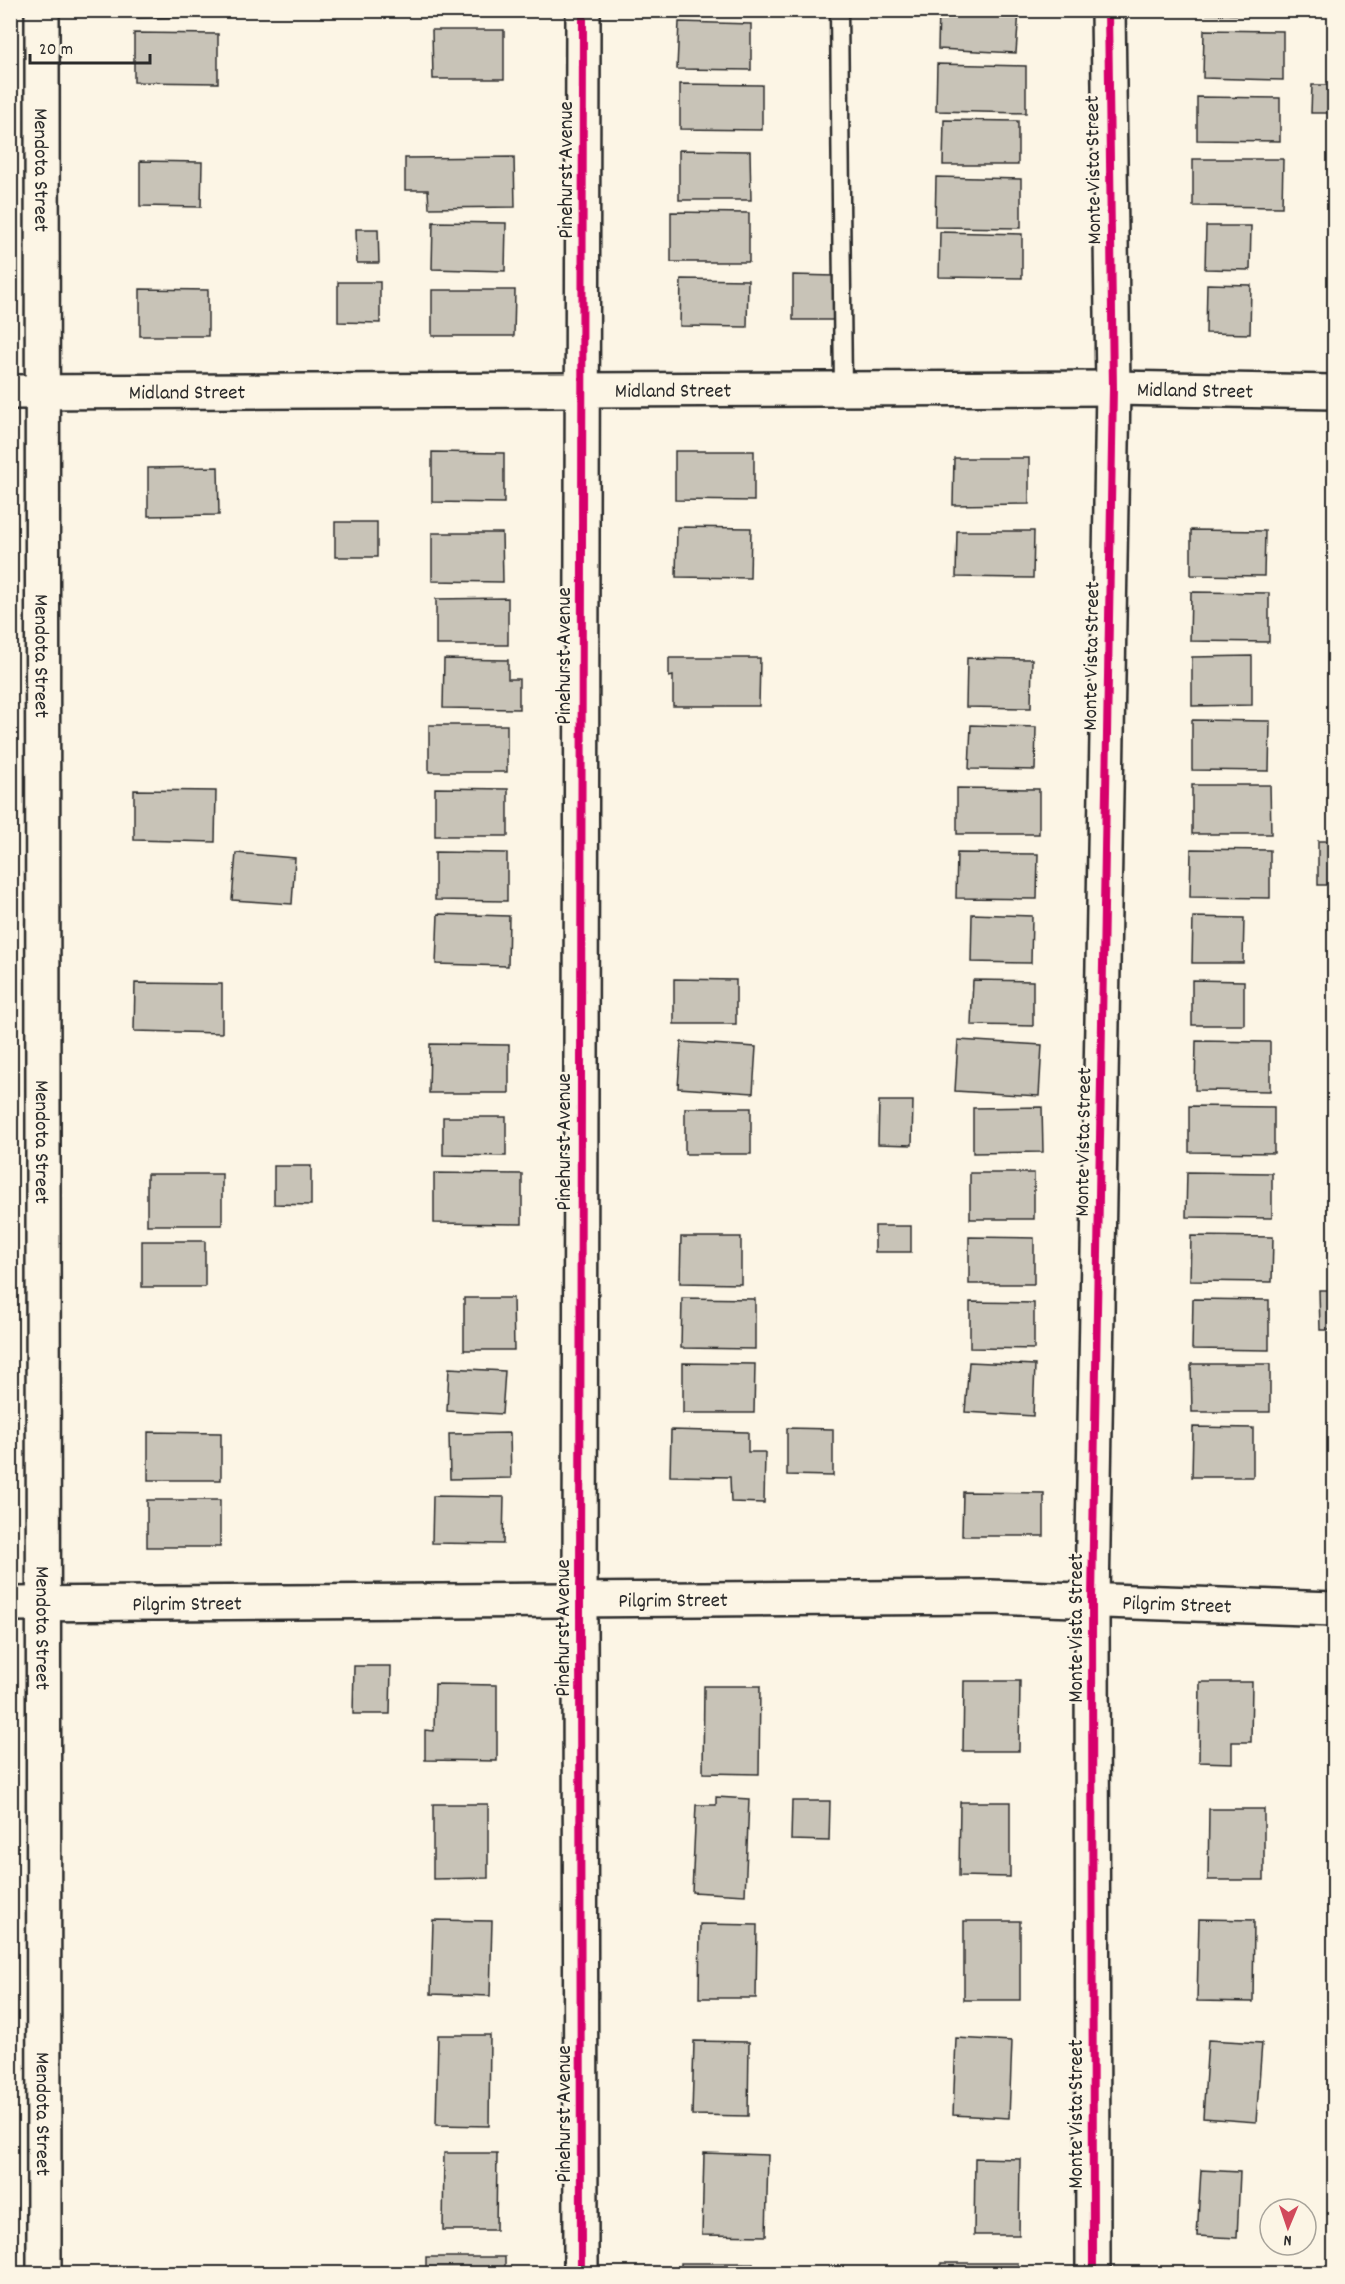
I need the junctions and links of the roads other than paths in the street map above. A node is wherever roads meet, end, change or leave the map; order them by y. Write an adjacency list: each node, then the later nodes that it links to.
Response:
1 (42, 10): 8 (street, Mendota Street)
2 (583, 10): 7 (street, Pinehurst Avenue)
3 (839, 10): 6 (lane)
4 (1108, 10): 5 (street, Monte Vista Street)
5 (1113, 388): 6 (street, Midland Street); 10 (street, Midland Street); 12 (street, Monte Vista Street)
6 (843, 389): 7 (street, Midland Street)
7 (582, 390): 8 (street, Midland Street); 11 (street, Pinehurst Avenue)
8 (43, 391): 9 (street, Midland Street); 13 (street, Mendota Street)
9 (10, 392)
10 (1335, 392)
11 (580, 1599): 12 (street, Pilgrim Street); 13 (street, Pilgrim Street); 16 (street, Pinehurst Avenue)
12 (1092, 1599): 14 (street, Pilgrim Street); 17 (street, Monte Vista Street)
13 (26, 1604): 15 (street, Mendota Street)
14 (1335, 1609)
15 (44, 2274)
16 (581, 2274)
17 (1093, 2274)

